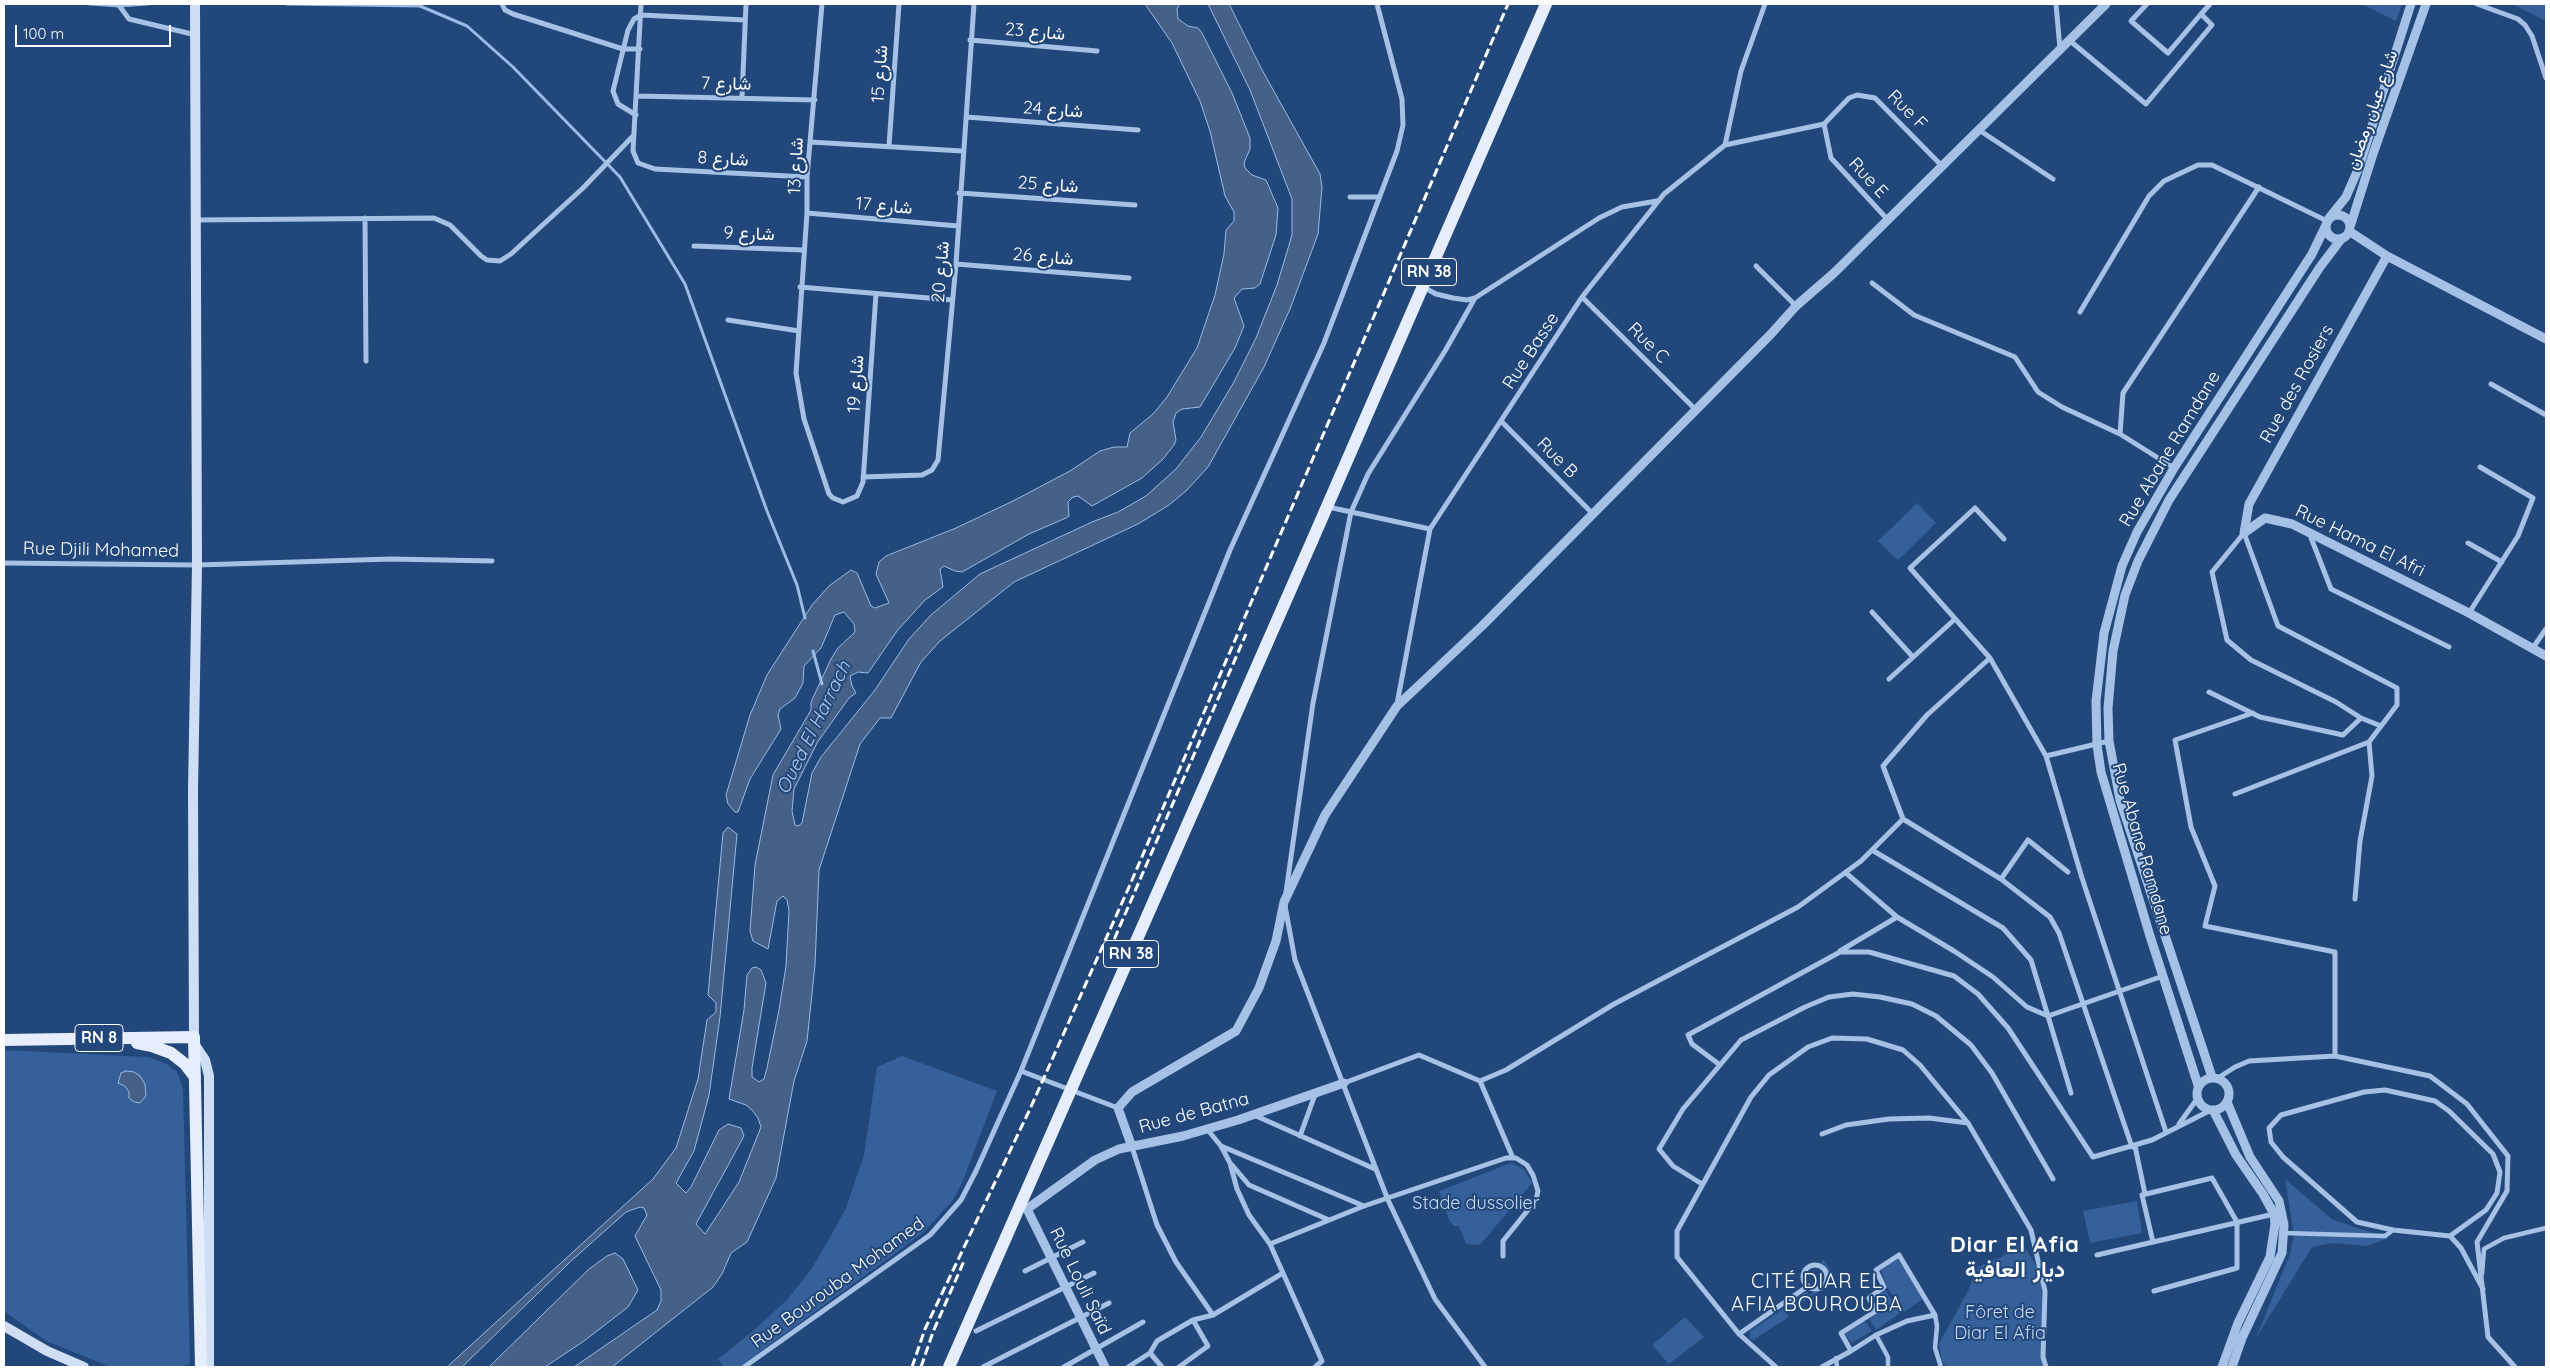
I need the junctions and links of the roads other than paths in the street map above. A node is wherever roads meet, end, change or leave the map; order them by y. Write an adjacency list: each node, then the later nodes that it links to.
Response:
1 (118, 4): 22 (street)
2 (195, 4): 22 (main road)
3 (502, 4): 25 (street)
4 (641, 4): 20 (street)
5 (746, 4): 21 (street)
6 (822, 4): 32 (street, شارع 13)
7 (898, 4): 41 (street, شارع 15)
8 (974, 4): 23 (street, شارع 20)
9 (1377, 4): 49 (street, Rue Bourouba Mohamed)
10 (1546, 4): 67 (main road, RN 38)
11 (1765, 4): 40 (street)
12 (2056, 4): 27 (street)
13 (2106, 4): 24 (street)
14 (2147, 4): 19 (street)
15 (2210, 4): 19 (street)
16 (2411, 4): 56 (street, شارع عبان رمضان)
17 (2426, 4): 58 (street, شارع عبان رمضان)
18 (2477, 4): 29 (street)
19 (2201, 14): 24 (street)
20 (641, 15): 21 (street); 25 (street); 26 (street)
21 (745, 20): 31 (street)
22 (196, 35): 54 (main road)
23 (970, 40): 28 (street, شارع 23); 34 (street, شارع 20)
24 (2069, 40): 27 (street)
25 (623, 49): 26 (street); 33 (street)
26 (640, 49): 30 (street)
27 (2060, 49): 37 (street)
28 (1098, 51)
29 (2546, 78)
30 (638, 96): 31 (street, شارع 7); 33 (street)
31 (742, 98): 32 (street, شارع 7)
32 (815, 100): 39 (street, شارع 13)
33 (636, 115): 38 (street)
34 (966, 117): 36 (street, شارع 24); 42 (street, شارع 20)
35 (1824, 124): 40 (street, Rue Basse); 43 (street, Rue F); 55 (street, Rue E)
36 (1138, 130)
37 (1979, 130): 43 (street); 45 (street)
38 (634, 136): 44 (street, شارع 8); 53 (street)
39 (810, 142): 41 (street); 44 (street, شارع 13)
40 (1725, 145): 50 (street, Rue Basse)
41 (889, 146): 42 (street)
42 (962, 151): 47 (street, شارع 20)
43 (1942, 166): 55 (street)
44 (807, 177): 52 (street, شارع 13)
45 (2053, 179)
46 (2259, 187): 56 (street); 73 (street); 82 (street)
47 (959, 193): 51 (street, شارع 25); 57 (street, شارع 20)
48 (1350, 197): 49 (street)
49 (1379, 197): 136 (street, Rue Bourouba Mohamed)
50 (1658, 201): 69 (street, Rue Basse); 70 (street)
51 (1135, 205)
52 (807, 213): 57 (street, شارع 17); 60 (street, شارع 13)
53 (365, 218): 54 (street); 77 (street)
54 (196, 220): 97 (main road)
55 (1888, 220): 72 (street)
56 (2327, 222): 58 (street); 58 (street); 84 (street, Rue Abane Ramdane)
57 (958, 226): 62 (street, شارع 20)
58 (2347, 232): 61 (street); 113 (street, شارع عبان رمضان)
59 (694, 246): 60 (street, شارع 9)
60 (803, 250): 66 (street, شارع 13)
61 (2387, 256): 76 (street); 90 (street, Rue des Rosiers)
62 (956, 264): 64 (street, شارع 26); 71 (street, شارع 20)
63 (1756, 266): 72 (street)
64 (1128, 278)
65 (1872, 282): 82 (street)
66 (800, 287): 68 (street); 75 (street, شارع 13)
67 (1422, 287): 70 (street); 86 (main road, RN 38)
68 (876, 294): 71 (street); 85 (street, شارع 19)
69 (1582, 297): 79 (street, Rue C); 81 (street, Rue Basse)
70 (1475, 298): 87 (street)
71 (952, 300): 85 (street, شارع 20)
72 (1796, 306): 79 (street)
73 (2080, 312)
74 (728, 320): 75 (street)
75 (798, 331): 85 (street, شارع 13)
76 (2546, 339)
77 (366, 360)
78 (2491, 384): 80 (street)
79 (1695, 409): 88 (street)
80 (2546, 415)
81 (1502, 422): 88 (street, Rue B); 89 (street, Rue Basse)
82 (2120, 434): 84 (street)
83 (2480, 466): 95 (street)
84 (2174, 468): 115 (street, Rue Abane Ramdane)
85 (863, 477)
86 (1326, 507): 87 (street); 206 (main road, RN 38, bridge)
87 (1351, 512): 89 (street); 124 (street)
88 (1593, 514): 109 (street)
89 (1430, 530): 109 (street, Rue Basse)
90 (2244, 532): 91 (street, Rue Hama El Afri); 111 (street); 112 (street)
91 (2310, 533): 99 (street, Rue Hama El Afri); 102 (street)
92 (2004, 539): 100 (street)
93 (2468, 544): 95 (street)
94 (492, 562): 97 (street, Rue Djili Mohamed)
95 (2502, 562): 99 (street)
96 (4, 563): 97 (street, Rue Djili Mohamed)
97 (197, 565): 133 (main road)
98 (1872, 612): 105 (street)
99 (2469, 613): 103 (street, Rue Hama El Afri)
100 (1955, 619): 105 (street); 106 (street)
101 (2546, 629): 103 (street)
102 (2449, 647)
103 (2532, 649): 104 (street, Rue Hama El Afri)
104 (2546, 656)
105 (1913, 657): 107 (street)
106 (1990, 658): 116 (street); 118 (street)
107 (1889, 679)
108 (2209, 692): 110 (street)
109 (1397, 706): 124 (street)
110 (2253, 713): 111 (street); 134 (street)
111 (2361, 718): 112 (street)
112 (2382, 726): 114 (street)
113 (2109, 741): 115 (street); 138 (street, شارع عبان رمضان)
114 (2369, 742): 117 (street); 123 (street)
115 (2097, 745): 116 (street); 127 (street, Rue Abane Ramdane)
116 (2046, 756): 128 (street)
117 (2235, 794)
118 (1903, 819): 119 (street); 122 (street)
119 (1872, 850): 121 (street); 130 (street)
120 (2068, 872): 122 (street)
121 (1846, 873): 125 (street); 139 (street)
122 (2001, 880): 129 (street)
123 (2355, 899)
124 (1284, 902): 140 (street); 146 (street)
125 (1898, 917): 126 (street); 130 (street)
126 (1840, 952): 135 (street); 157 (street)
127 (2163, 976): 128 (street); 141 (street, Rue Abane Ramdane)
128 (2121, 991): 129 (street); 152 (street)
129 (2083, 1003): 130 (street); 157 (street)
130 (2048, 1016): 143 (street)
131 (124, 1037): 132 (main road, RN 8); 133 (main road, RN 8); 137 (main road)
132 (4, 1040)
133 (195, 1041): 137 (main road); 204 (main road)
134 (2335, 1056): 138 (street); 183 (street)
135 (1720, 1065): 161 (street); 162 (street)
136 (1021, 1071): 146 (street); 205 (street, Rue Bourouba Mohamed)
137 (195, 1077): 203 (main road)
138 (2215, 1078): 141 (street); 145 (street)
139 (1480, 1081): 140 (street, Rue de Batna); 158 (street)
140 (1344, 1083): 142 (street, Rue de Batna); 160 (street)
141 (2198, 1085): 144 (street)
142 (1316, 1092): 148 (street, Rue de Batna); 154 (street)
143 (2071, 1093)
144 (2197, 1099): 147 (street); 150 (street)
145 (2227, 1102): 147 (street); 172 (street)
146 (1118, 1108): 155 (street)
147 (2212, 1110): 150 (street); 167 (street)
148 (1252, 1115): 151 (street, Rue de Batna); 154 (street)
149 (1968, 1123): 153 (street); 162 (street); 220 (street)
150 (2177, 1126): 152 (street)
151 (1207, 1129): 155 (street, Rue de Batna); 156 (street)
152 (2166, 1132): 157 (street)
153 (1822, 1134)
154 (1300, 1136): 160 (street)
155 (1132, 1146): 166 (street, Rue de Batna); 189 (street)
156 (1221, 1146): 159 (street); 165 (street)
157 (2133, 1147): 163 (street)
158 (1513, 1158): 164 (street); 178 (street)
159 (1230, 1163): 168 (street); 176 (street)
160 (1375, 1168): 164 (street)
161 (2052, 1179)
162 (1702, 1184): 196 (street)
163 (2145, 1194): 169 (street); 175 (street)
164 (1388, 1200): 165 (street); 214 (street)
165 (1364, 1206): 168 (street)
166 (1027, 1209): 179 (street, Rue Louli Saïd)
167 (2274, 1214): 169 (street); 221 (street)
168 (1329, 1220): 176 (street)
169 (2237, 1222): 175 (street); 187 (street)
170 (2546, 1228): 183 (street)
171 (2393, 1230): 172 (street); 173 (street); 173 (street)
172 (2284, 1233): 222 (street)
173 (2450, 1236): 186 (street)
174 (1083, 1242): 179 (street)
175 (2154, 1242): 177 (street)
176 (1270, 1244): 182 (street)
177 (2097, 1255)
178 (1503, 1256)
179 (1051, 1259): 180 (street); 185 (street, Rue Louli Saïd)
180 (1025, 1271)
181 (1094, 1273): 185 (street)
182 (1283, 1273): 189 (street); 213 (street)
183 (2482, 1281): 186 (street)
184 (1808, 1286): 184 (street); 196 (street)
185 (1066, 1288): 191 (street, Rue Louli Saïd); 195 (street)
186 (2483, 1289): 223 (street)
187 (2154, 1291)
188 (1109, 1303): 191 (street)
189 (1213, 1314): 192 (street)
190 (1935, 1315): 197 (street); 199 (street); 219 (street)
191 (1080, 1318): 198 (street, Rue Louli Saïd); 207 (street)
192 (1192, 1320): 200 (street); 212 (street)
193 (1143, 1322): 198 (street)
194 (4, 1326): 202 (main road)
195 (976, 1331)
196 (1739, 1334): 215 (street)
197 (1876, 1335): 199 (street); 218 (street)
198 (1096, 1349): 208 (street); 209 (street, Rue Louli Saïd)
199 (1851, 1351): 201 (street)
200 (1150, 1353): 210 (street); 211 (street)
201 (1836, 1358): 216 (street); 217 (street)
202 (84, 1367)
203 (201, 1367)
204 (209, 1367)
205 (744, 1367)
206 (949, 1367)
207 (983, 1367)
208 (1064, 1367)
209 (1105, 1367)
210 (1128, 1367)
211 (1162, 1367)
212 (1179, 1367)
213 (1315, 1367)
214 (1485, 1367)
215 (1776, 1367)
216 (1822, 1367)
217 (1837, 1367)
218 (1888, 1367)
219 (1941, 1367)
220 (2046, 1367)
221 (2222, 1367)
222 (2232, 1367)
223 (2515, 1367)

